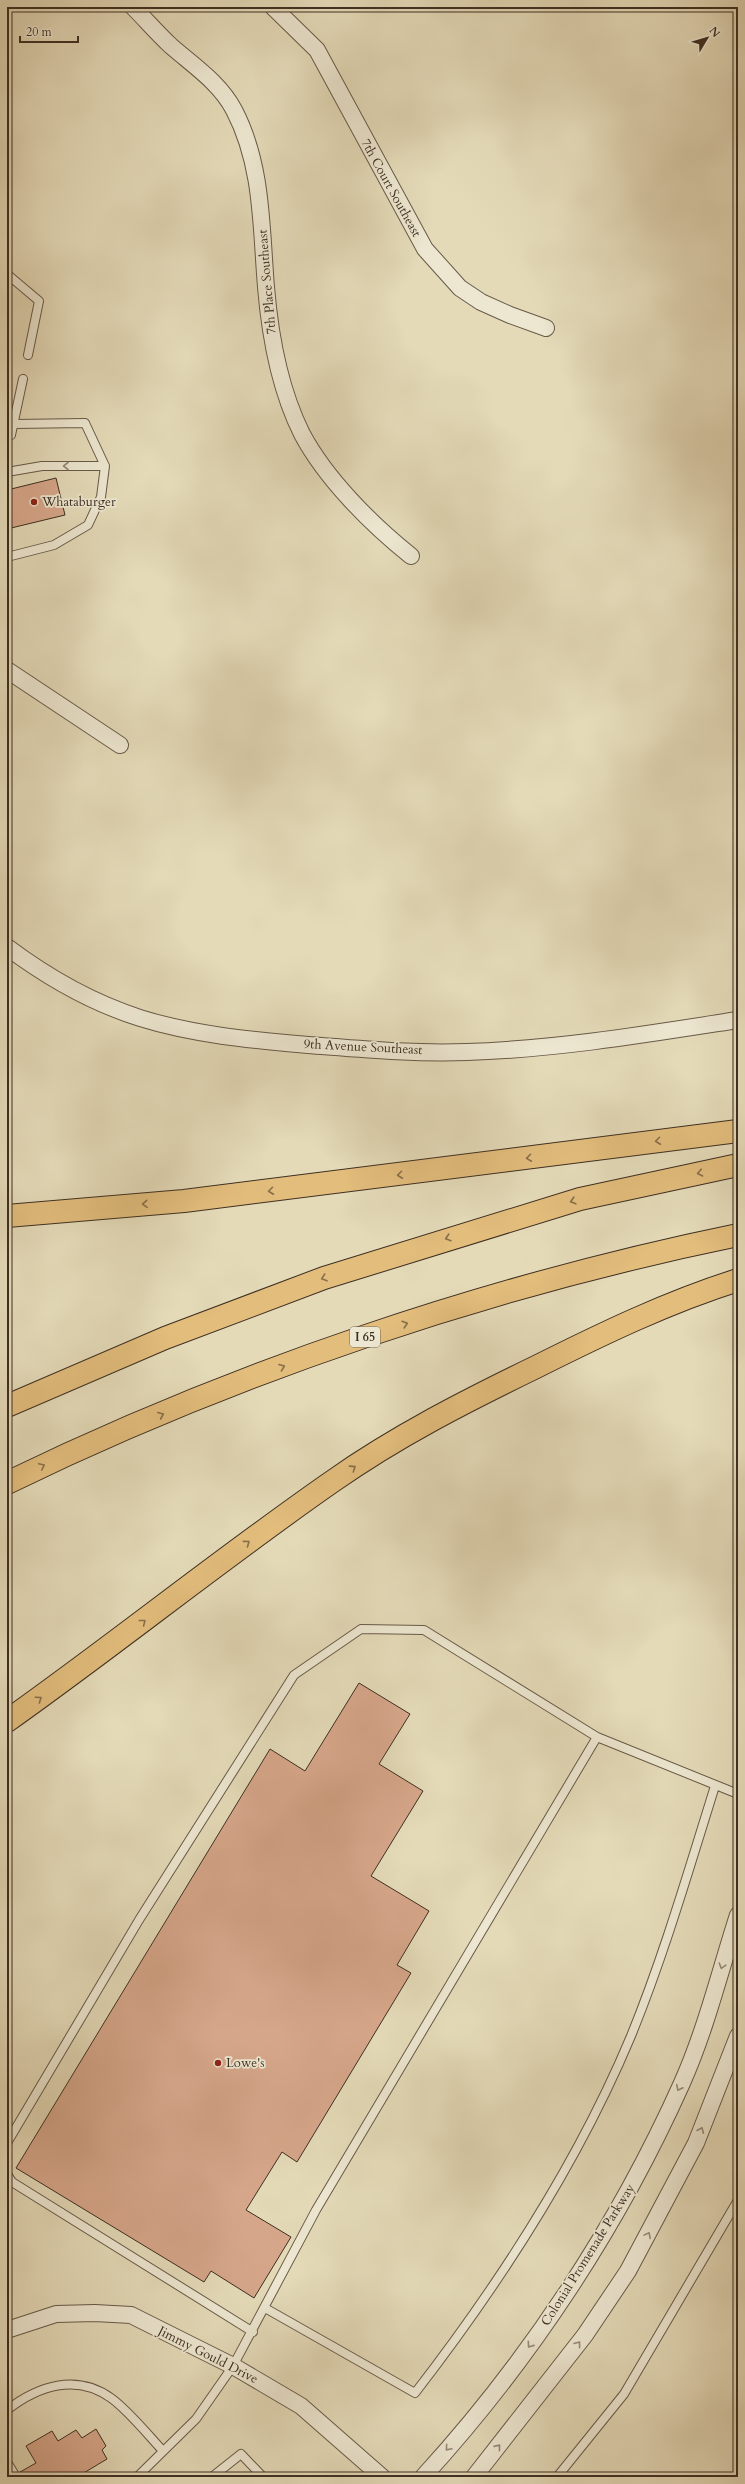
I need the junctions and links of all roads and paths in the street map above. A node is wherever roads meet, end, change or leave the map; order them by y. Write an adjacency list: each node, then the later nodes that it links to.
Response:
1 (133, 7): 11 (street, 7th Place Southeast)
2 (273, 7): 4 (street, 7th Court Southeast)
3 (7, 274): 5 (lane)
4 (546, 328)
5 (28, 355)
6 (23, 378): 7 (lane)
7 (14, 424): 8 (lane); 9 (lane)
8 (7, 434)
9 (105, 466): 10 (lane, one-way to 10); 12 (lane)
10 (7, 472)
11 (411, 556)
12 (7, 557)
13 (7, 670): 14 (street)
14 (120, 744)
15 (7, 948): 16 (street, 9th Avenue Southeast)
16 (738, 1020)
17 (738, 1131): 19 (highway, one-way to 19)
18 (738, 1165): 22 (highway, one-way to 22)
19 (8, 1216)
20 (738, 1235): 23 (highway, I 65, one-way to 20)
21 (738, 1280): 24 (highway, one-way to 21)
22 (7, 1406)
23 (7, 1484)
24 (7, 1721)
25 (597, 1737): 26 (lane); 30 (lane); 33 (lane)
26 (715, 1786): 27 (lane); 33 (lane)
27 (738, 1794)
28 (738, 1915): 45 (street, Colonial Promenade Parkway, one-way to 45)
29 (738, 2036): 46 (street, one-way to 29)
30 (7, 2142)
31 (7, 2174): 35 (lane)
32 (738, 2200): 47 (lane)
33 (265, 2308): 35 (lane)
34 (7, 2330): 36 (street, Jimmy Gould Drive)
35 (253, 2332): 36 (lane)
36 (233, 2366): 38 (lane); 44 (street, Jimmy Gould Drive)
37 (7, 2410): 38 (lane)
38 (163, 2451): 41 (lane)
39 (7, 2462): 40 (lane)
40 (15, 2476)
41 (137, 2477)
42 (212, 2477): 43 (lane)
43 (264, 2477)
44 (382, 2477)
45 (423, 2477)
46 (474, 2477)
47 (557, 2477)

